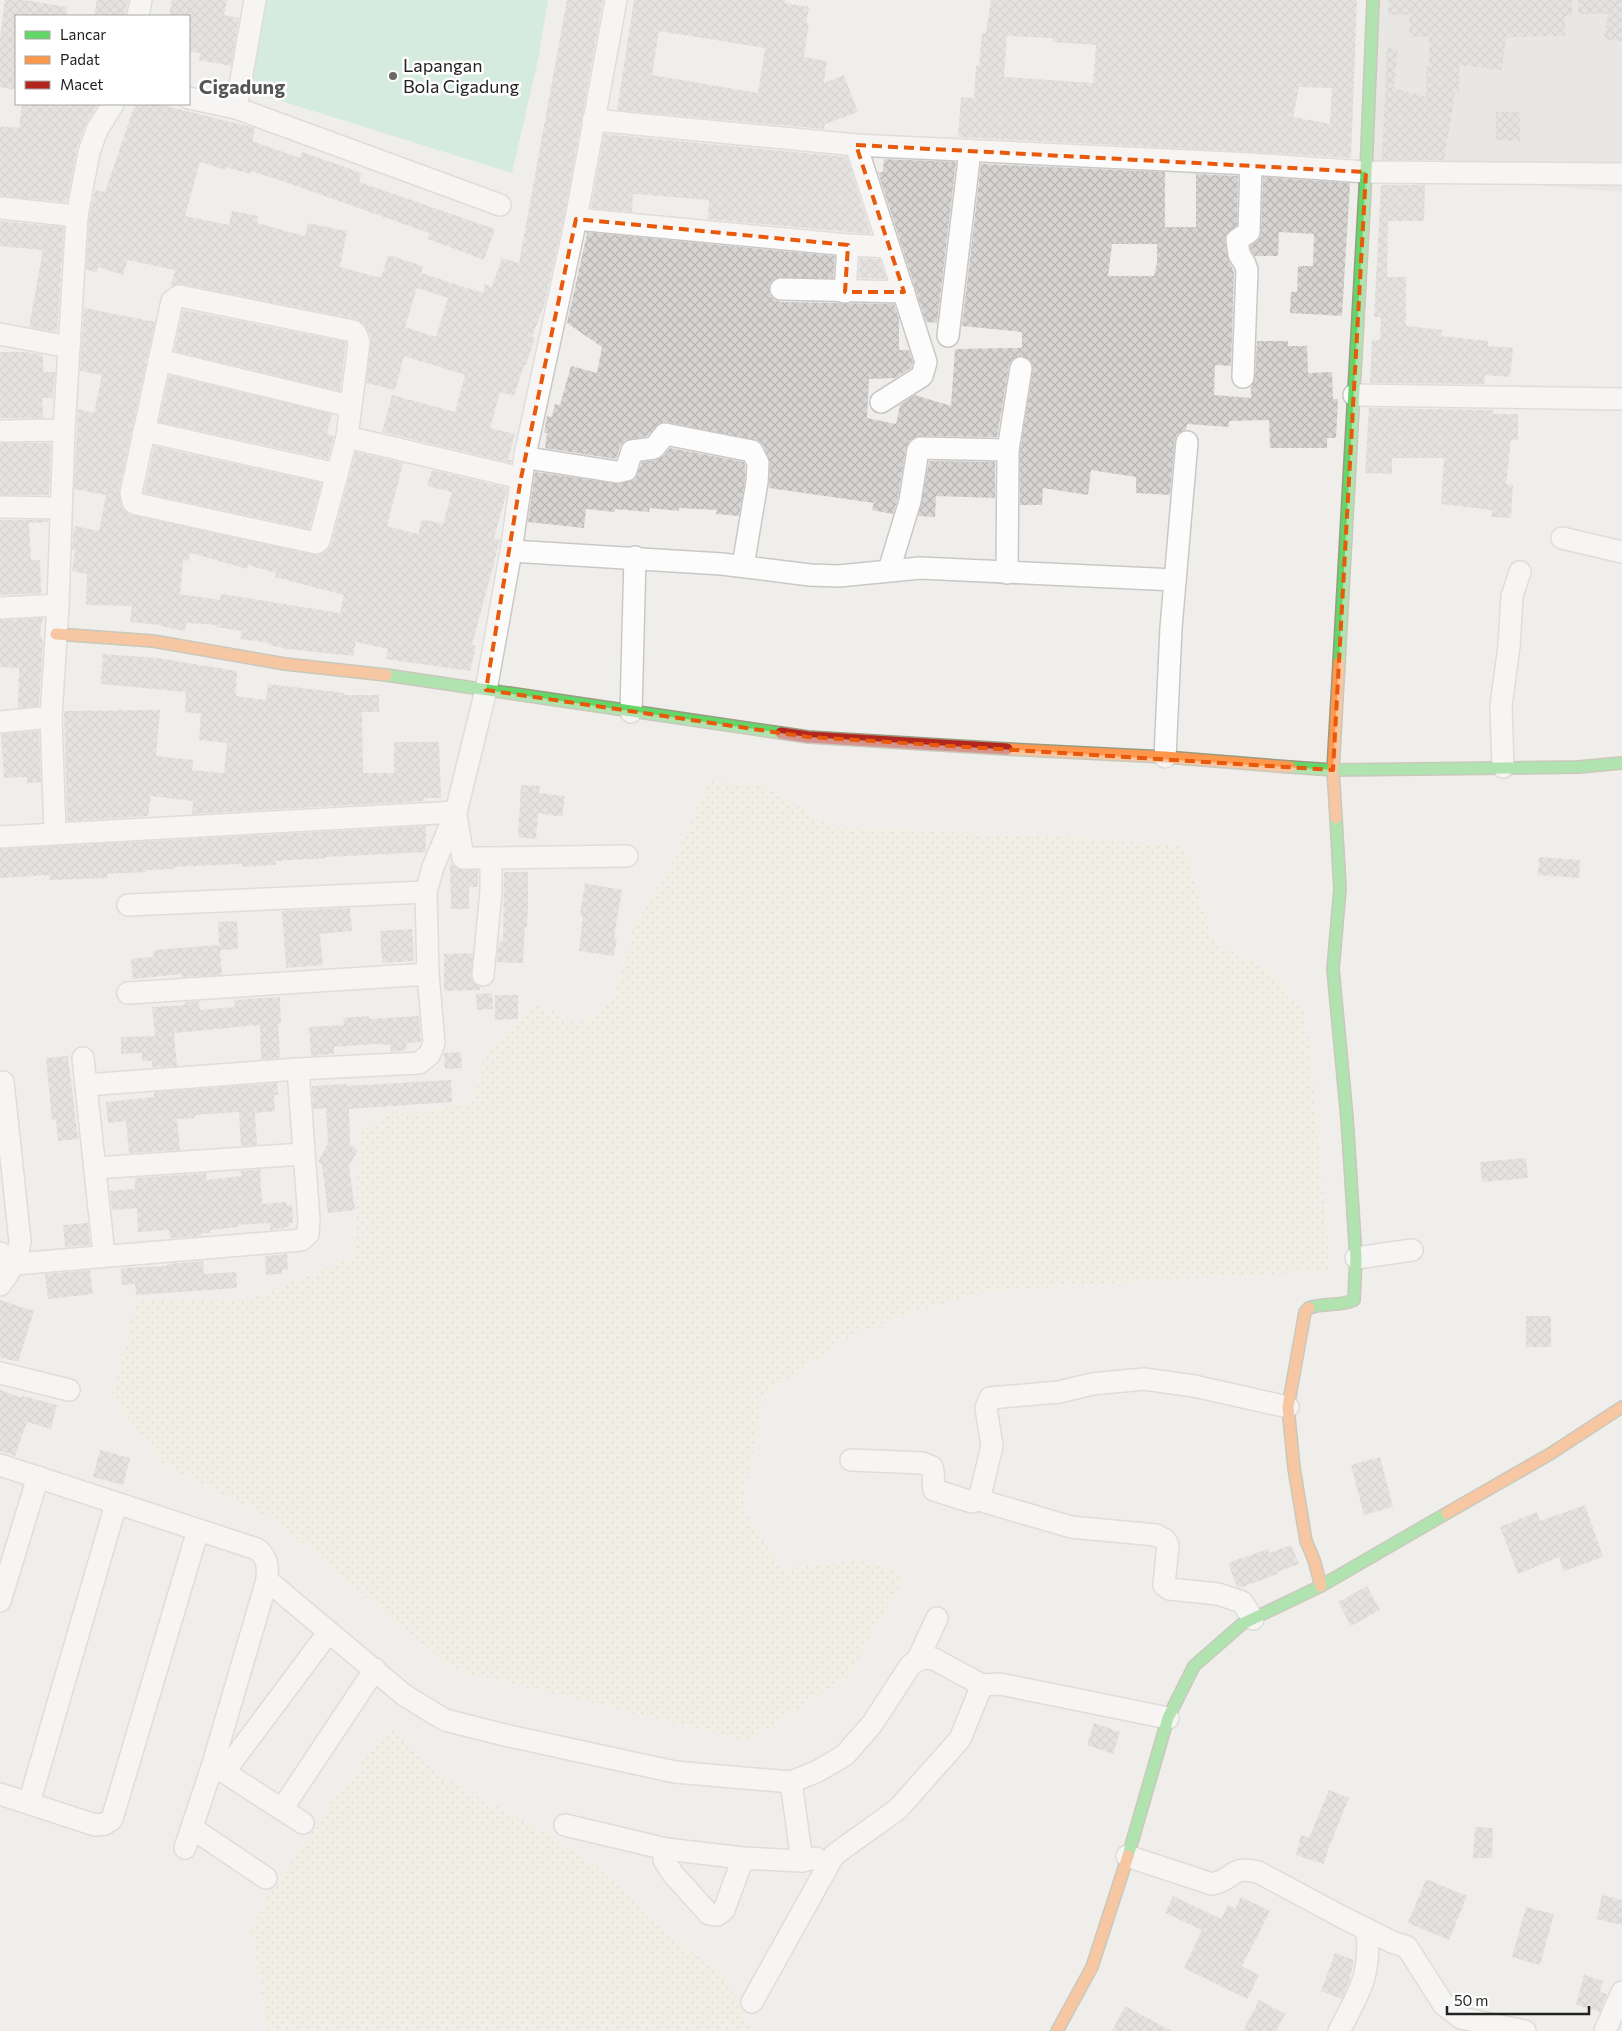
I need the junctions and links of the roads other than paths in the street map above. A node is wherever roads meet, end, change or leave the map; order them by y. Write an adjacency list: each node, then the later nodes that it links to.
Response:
1 (141, 0): 5 (street)
2 (255, 0): 8 (street)
3 (616, 0): 9 (street)
4 (1373, 0): 13 (street)
5 (138, 15)
6 (190, 98): 8 (street)
7 (112, 105): 17 (street)
8 (236, 108): 15 (street)
9 (592, 120): 10 (street); 18 (street)
10 (856, 145): 11 (street); 20 (street)
11 (970, 151): 12 (street); 25 (street)
12 (1251, 164): 13 (street); 29 (street)
13 (1366, 172): 14 (street); 30 (street)
14 (1622, 174)
15 (500, 205)
16 (0, 208): 17 (street)
17 (77, 216): 26 (street)
18 (576, 219): 19 (street); 40 (street)
19 (848, 245): 20 (street); 22 (street)
20 (889, 247): 23 (street)
21 (781, 289): 22 (street)
22 (845, 292): 23 (street)
23 (904, 292): 32 (street)
24 (0, 334): 26 (street)
25 (948, 336)
26 (69, 347): 34 (street)
27 (159, 360): 33 (street); 33 (street); 36 (street)
28 (1021, 368): 39 (street)
29 (1243, 377)
30 (1354, 395): 31 (street); 64 (street)
31 (1622, 400)
32 (881, 402)
33 (350, 406): 37 (street)
34 (64, 430): 35 (street); 44 (street)
35 (0, 431)
36 (144, 431): 41 (street); 41 (street)
37 (347, 437): 41 (street); 42 (street)
38 (1187, 442): 53 (street)
39 (1008, 450): 50 (street); 52 (street)
40 (525, 455): 42 (street); 49 (street)
41 (337, 474)
42 (521, 478): 46 (street)
43 (0, 507): 44 (street)
44 (60, 508): 54 (street)
45 (1562, 538): 47 (street)
46 (511, 551): 48 (street); 57 (street)
47 (1622, 552)
48 (635, 557): 49 (street); 58 (street)
49 (743, 566): 50 (street)
50 (889, 570): 52 (street)
51 (1520, 572): 63 (street)
52 (1007, 573): 53 (street)
53 (1175, 580): 61 (street)
54 (58, 605): 55 (street); 56 (street)
55 (0, 608)
56 (56, 634): 57 (street); 59 (street)
57 (486, 690): 58 (street); 65 (street)
58 (631, 712): 61 (street)
59 (51, 717): 60 (street); 66 (street)
60 (0, 722)
61 (1165, 757): 64 (street)
62 (1622, 764): 63 (street)
63 (1503, 767): 64 (street)
64 (1333, 770): 83 (street)
65 (456, 812): 66 (street); 69 (street); 70 (street)
66 (55, 833): 67 (street)
67 (0, 837)
68 (627, 856): 69 (street)
69 (491, 858): 73 (street)
70 (426, 892): 71 (street); 72 (street)
71 (128, 905)
72 (428, 974): 74 (street); 76 (street)
73 (483, 975)
74 (128, 993)
75 (83, 1058): 78 (street)
76 (298, 1069): 78 (street); 79 (street)
77 (3, 1082): 84 (street)
78 (86, 1085): 80 (street)
79 (303, 1154): 80 (street); 82 (street)
80 (95, 1168): 82 (street)
81 (1412, 1250): 83 (street)
82 (104, 1255): 84 (street)
83 (1356, 1258): 87 (street)
84 (6, 1268)
85 (0, 1373): 86 (street)
86 (69, 1390)
87 (1288, 1407): 92 (street); 96 (street)
88 (1622, 1407): 96 (street)
89 (851, 1460): 92 (street)
90 (0, 1465): 91 (street)
91 (38, 1477): 93 (street); 97 (street)
92 (979, 1500): 99 (street)
93 (116, 1504): 94 (street); 108 (street)
94 (198, 1530): 95 (street); 108 (street)
95 (267, 1580): 100 (street); 105 (street)
96 (1321, 1586): 99 (street)
97 (0, 1601)
98 (937, 1618): 101 (street)
99 (1253, 1619): 104 (street)
100 (328, 1633): 102 (street); 105 (street)
101 (918, 1659): 103 (street); 106 (street)
102 (375, 1669): 106 (street); 109 (street)
103 (982, 1685): 104 (street); 113 (street)
104 (1168, 1718): 114 (street)
105 (218, 1769): 109 (street); 117 (street)
106 (791, 1782): 116 (street)
107 (0, 1794): 108 (street)
108 (29, 1802)
109 (282, 1809): 110 (street)
110 (303, 1823)
111 (565, 1825): 112 (street)
112 (666, 1849): 115 (street); 115 (street)
113 (834, 1855): 116 (street); 120 (street)
114 (1127, 1856): 118 (street); 121 (street)
115 (742, 1858): 116 (street)
116 (802, 1860)
117 (266, 1878)
118 (1367, 1929): 122 (street); 123 (street)
119 (1622, 1992): 124 (street)
120 (752, 2002)
121 (1056, 2031)
122 (1339, 2031)
123 (1525, 2031)
124 (1605, 2031)

